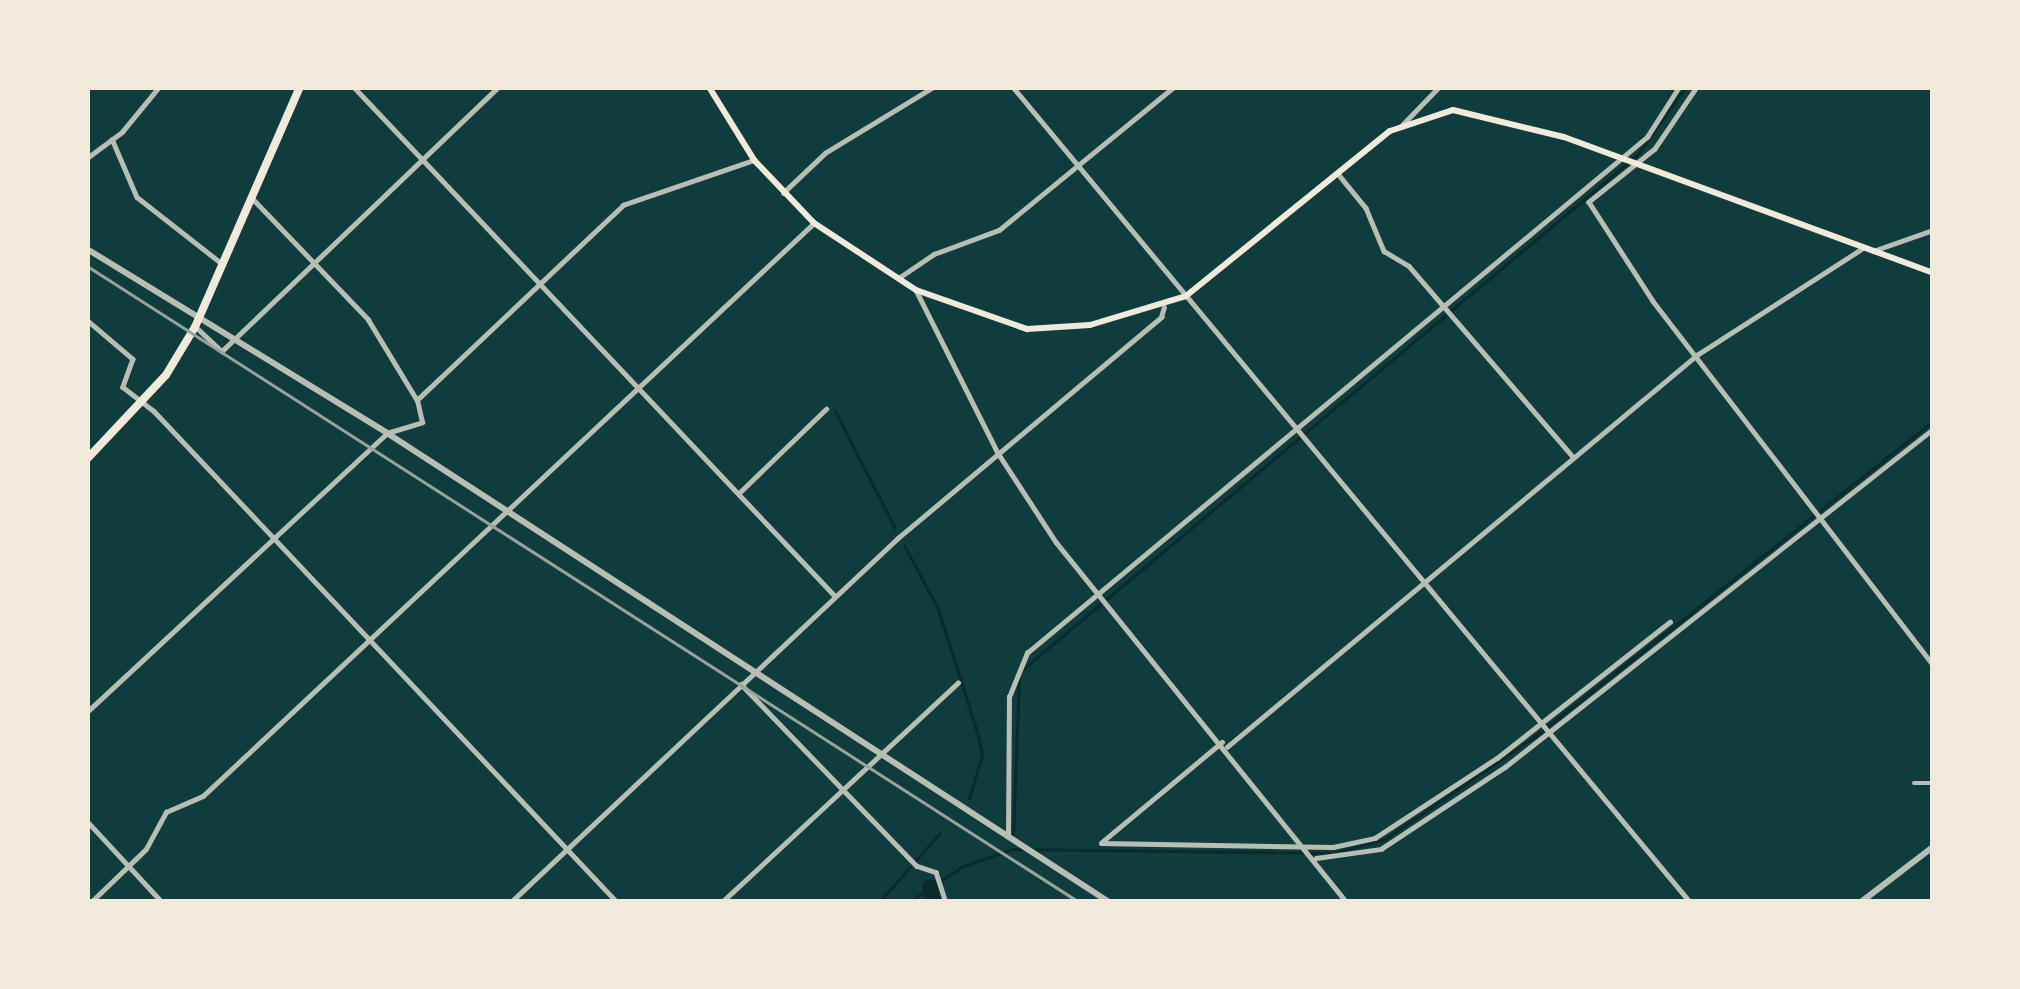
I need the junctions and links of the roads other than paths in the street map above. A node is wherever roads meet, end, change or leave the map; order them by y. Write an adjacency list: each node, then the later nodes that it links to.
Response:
1 (159, 87): 13 (street)
2 (300, 87): 23 (main road)
3 (354, 87): 16 (street)
4 (498, 87): 16 (street)
5 (709, 87): 17 (main road)
6 (933, 87): 22 (street)
7 (1013, 87): 19 (street)
8 (1174, 87): 19 (street)
9 (1439, 87): 12 (street)
10 (1679, 87): 15 (street)
11 (1697, 87): 18 (street)
12 (1402, 124): 15 (main road); 20 (main road)
13 (112, 139): 14 (street); 30 (street)
14 (87, 158)
15 (1622, 159): 18 (main road); 21 (street)
16 (424, 160): 31 (street); 34 (street)
17 (754, 160): 22 (main road); 34 (street)
18 (1636, 165): 24 (street); 27 (main road)
19 (1078, 166): 33 (street); 36 (street)
20 (1337, 173): 36 (main road); 38 (street)
21 (1581, 191): 24 (street); 38 (street)
22 (783, 193): 25 (main road)
23 (252, 198): 30 (main road); 31 (street)
24 (1589, 202): 43 (street)
25 (814, 224): 33 (main road); 44 (street)
26 (1933, 230): 29 (street)
27 (1863, 248): 29 (main road); 43 (street)
28 (87, 249): 39 (street)
29 (1874, 251): 32 (main road)
30 (222, 263): 39 (main road)
31 (314, 264): 42 (street); 45 (street)
32 (1933, 273)
33 (897, 280): 35 (main road)
34 (539, 284): 44 (street); 45 (street)
35 (916, 290): 37 (main road); 51 (street)
36 (1186, 296): 37 (main road); 48 (street)
37 (1164, 307): 51 (street)
38 (1443, 307): 48 (street); 52 (street)
39 (200, 315): 41 (main road); 42 (street)
40 (87, 320): 46 (street)
41 (195, 327): 42 (street); 46 (main road)
42 (235, 338): 50 (street)
43 (1697, 355): 52 (street); 56 (street)
44 (638, 388): 54 (street); 55 (street)
45 (417, 400): 50 (street)
46 (143, 402): 53 (main road); 57 (street)
47 (826, 410): 54 (street)
48 (1296, 429): 58 (street); 59 (street)
49 (1933, 429): 56 (street)
50 (387, 433): 55 (street); 57 (street)
51 (998, 453): 59 (street); 60 (street)
52 (1573, 457): 58 (street)
53 (87, 459)
54 (738, 494): 60 (street)
55 (508, 511): 62 (street); 64 (street)
56 (1822, 518): 63 (street); 69 (street)
57 (272, 538): 62 (street); 67 (street)
58 (1423, 582): 68 (street); 70 (street)
59 (1098, 592): 70 (street); 76 (street)
60 (836, 596): 64 (street)
61 (1670, 622): 68 (street)
62 (370, 641): 79 (street); 81 (street)
63 (1933, 664)
64 (756, 672): 65 (street); 71 (street)
65 (741, 683): 74 (street); 79 (street)
66 (958, 683): 71 (street)
67 (87, 712)
68 (1540, 722): 69 (street); 77 (street)
69 (1550, 733): 80 (street); 90 (street)
70 (1225, 745): 77 (street); 77 (street)
71 (880, 753): 74 (street); 76 (street)
72 (1914, 783): 73 (street)
73 (1933, 783)
74 (841, 788): 86 (street); 87 (street)
75 (87, 821): 81 (street)
76 (1009, 837): 88 (street)
77 (1305, 842): 80 (street)
78 (1933, 847): 91 (street)
79 (568, 849): 84 (street); 85 (street)
80 (1316, 858): 89 (street)
81 (129, 866): 82 (street); 83 (street)
82 (91, 902)
83 (163, 902)
84 (511, 902)
85 (617, 902)
86 (722, 902)
87 (946, 902)
88 (1109, 902)
89 (1347, 902)
90 (1690, 902)
91 (1861, 902)

